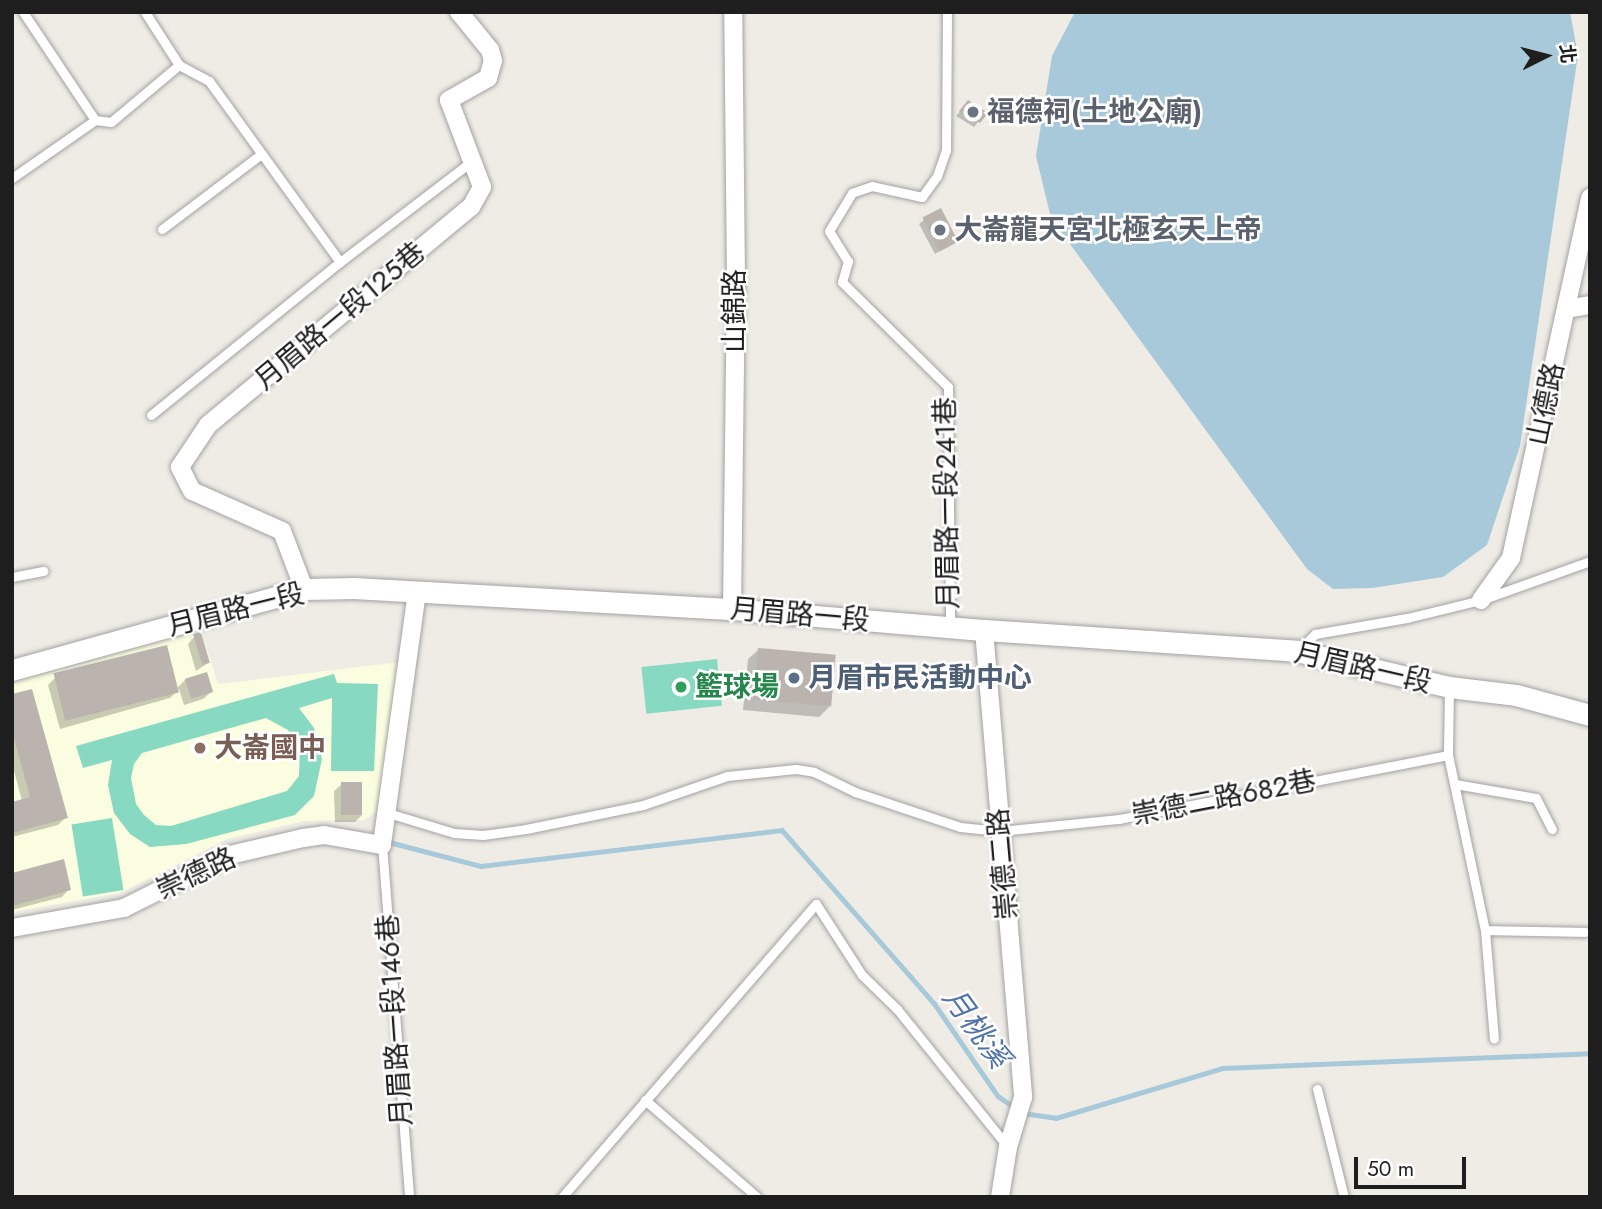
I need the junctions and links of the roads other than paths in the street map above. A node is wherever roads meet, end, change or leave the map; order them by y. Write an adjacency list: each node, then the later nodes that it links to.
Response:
1 (23, 12): 7 (lane)
2 (145, 12): 6 (lane)
3 (459, 12): 9 (street, 月眉路一段125巷)
4 (733, 12): 23 (street, 山錦路)
5 (947, 12): 24 (lane, 月眉路一段241巷)
6 (179, 65): 7 (lane); 8 (lane)
7 (95, 120): 10 (lane)
8 (260, 155): 12 (lane); 13 (lane)
9 (472, 161): 13 (lane); 20 (street, 月眉路一段125巷)
10 (12, 178)
11 (1590, 198): 15 (street, 山德路)
12 (162, 229)
13 (340, 262): 16 (lane)
14 (1590, 305): 15 (street)
15 (1567, 309): 22 (street, 山德路)
16 (151, 415)
17 (1590, 561): 22 (lane)
18 (43, 571): 19 (lane)
19 (12, 577)
20 (304, 589): 21 (street, 月眉路一段); 27 (street, 月眉路一段)
21 (417, 592): 23 (street, 月眉路一段); 32 (street)
22 (1481, 600): 26 (lane)
23 (732, 609): 24 (street, 月眉路一段)
24 (950, 628): 25 (street, 月眉路一段)
25 (984, 630): 26 (street, 月眉路一段); 34 (street, 崇德二路)
26 (1297, 651): 28 (street, 月眉路一段)
27 (12, 670)
28 (1449, 687): 29 (street, 月眉路一段); 30 (lane)
29 (1590, 715)
30 (1448, 755): 31 (lane); 34 (lane, 崇德二路682巷)
31 (1455, 784): 33 (lane); 37 (lane)
32 (387, 817): 34 (lane, 崇德二路682巷); 35 (street)
33 (1552, 829)
34 (1000, 831): 42 (street, 崇德二路)
35 (382, 844): 36 (street, 崇德路); 43 (lane, 月眉路一段146巷)
36 (12, 928)
37 (1485, 930): 38 (lane); 39 (lane)
38 (1585, 932)
39 (1494, 1039)
40 (1317, 1089): 47 (lane)
41 (645, 1100): 42 (lane); 44 (lane); 45 (lane)
42 (1008, 1147): 46 (street)
43 (409, 1197)
44 (562, 1197)
45 (757, 1197)
46 (1000, 1197)
47 (1344, 1197)

